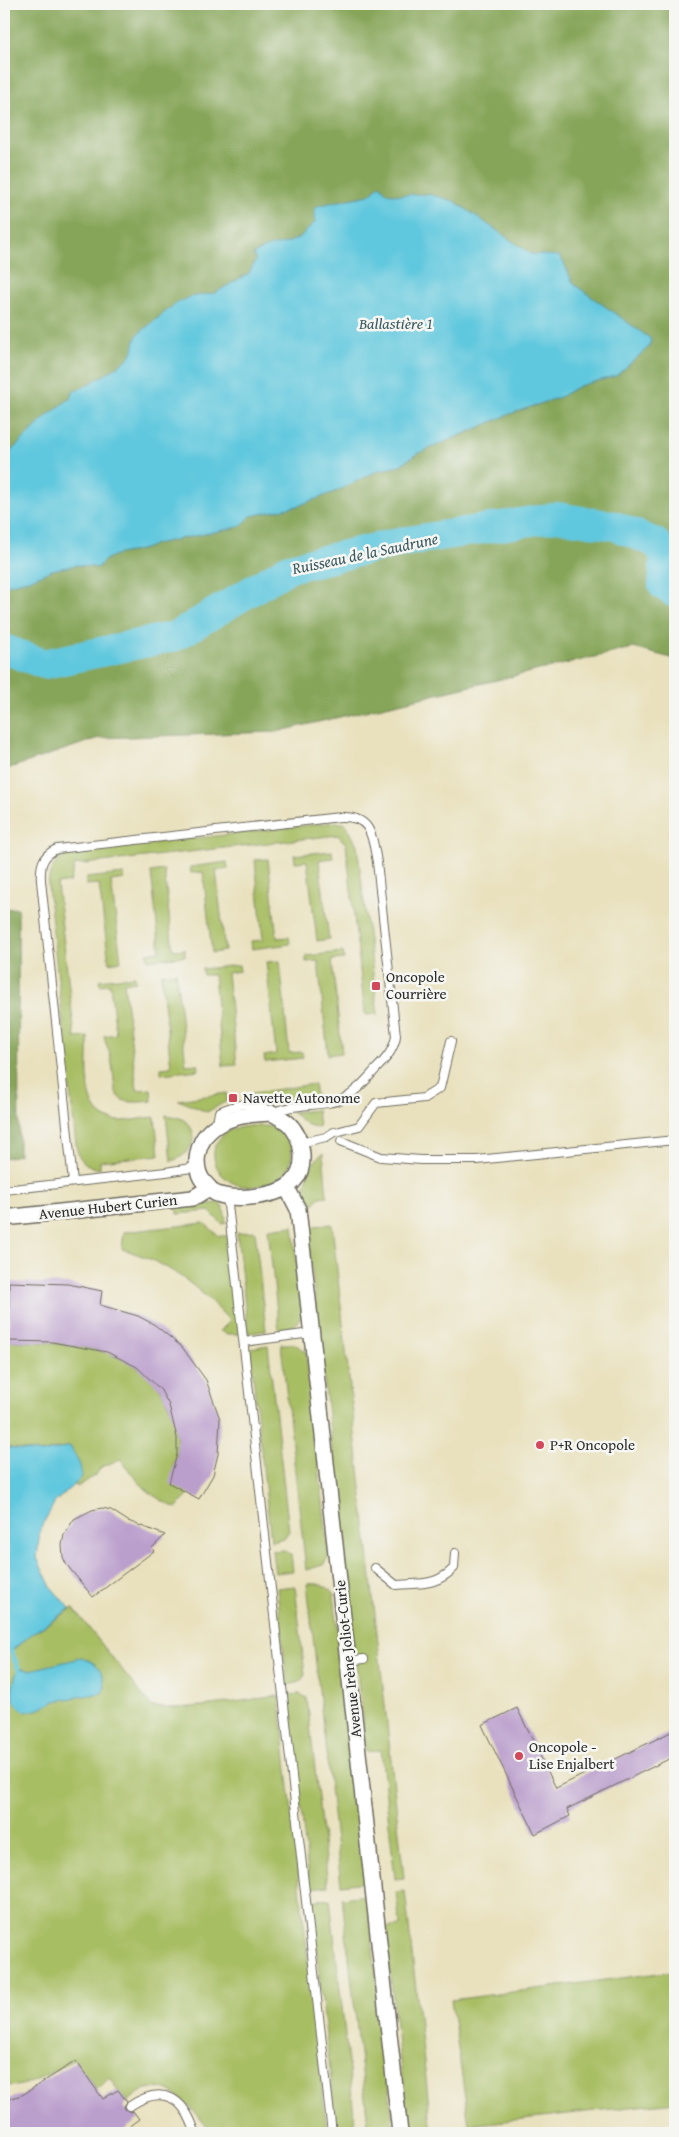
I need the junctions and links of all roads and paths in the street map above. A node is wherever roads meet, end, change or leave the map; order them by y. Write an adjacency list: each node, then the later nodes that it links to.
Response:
1 (451, 1042): 3 (lane)
2 (269, 1113): 5 (street); 6 (street); 7 (lane)
3 (326, 1137): 4 (lane); 5 (lane)
4 (675, 1140)
5 (300, 1142): 9 (street)
6 (197, 1167): 7 (lane); 8 (street)
7 (73, 1182): 10 (lane)
8 (210, 1188): 11 (street); 12 (street, Avenue Hubert Curien)
9 (286, 1188): 11 (street); 13 (street, Avenue Irène Joliot-Curie)
10 (4, 1190)
11 (227, 1196): 14 (lane)
12 (4, 1218)
13 (311, 1333): 14 (lane); 18 (street, Avenue Irène Joliot-Curie)
14 (244, 1342): 21 (lane)
15 (455, 1553): 16 (lane)
16 (375, 1568)
17 (364, 1659): 18 (lane)
18 (348, 1662): 22 (street, Avenue Irène Joliot-Curie)
19 (130, 2106): 20 (lane)
20 (195, 2133)
21 (332, 2133)
22 (400, 2133)

